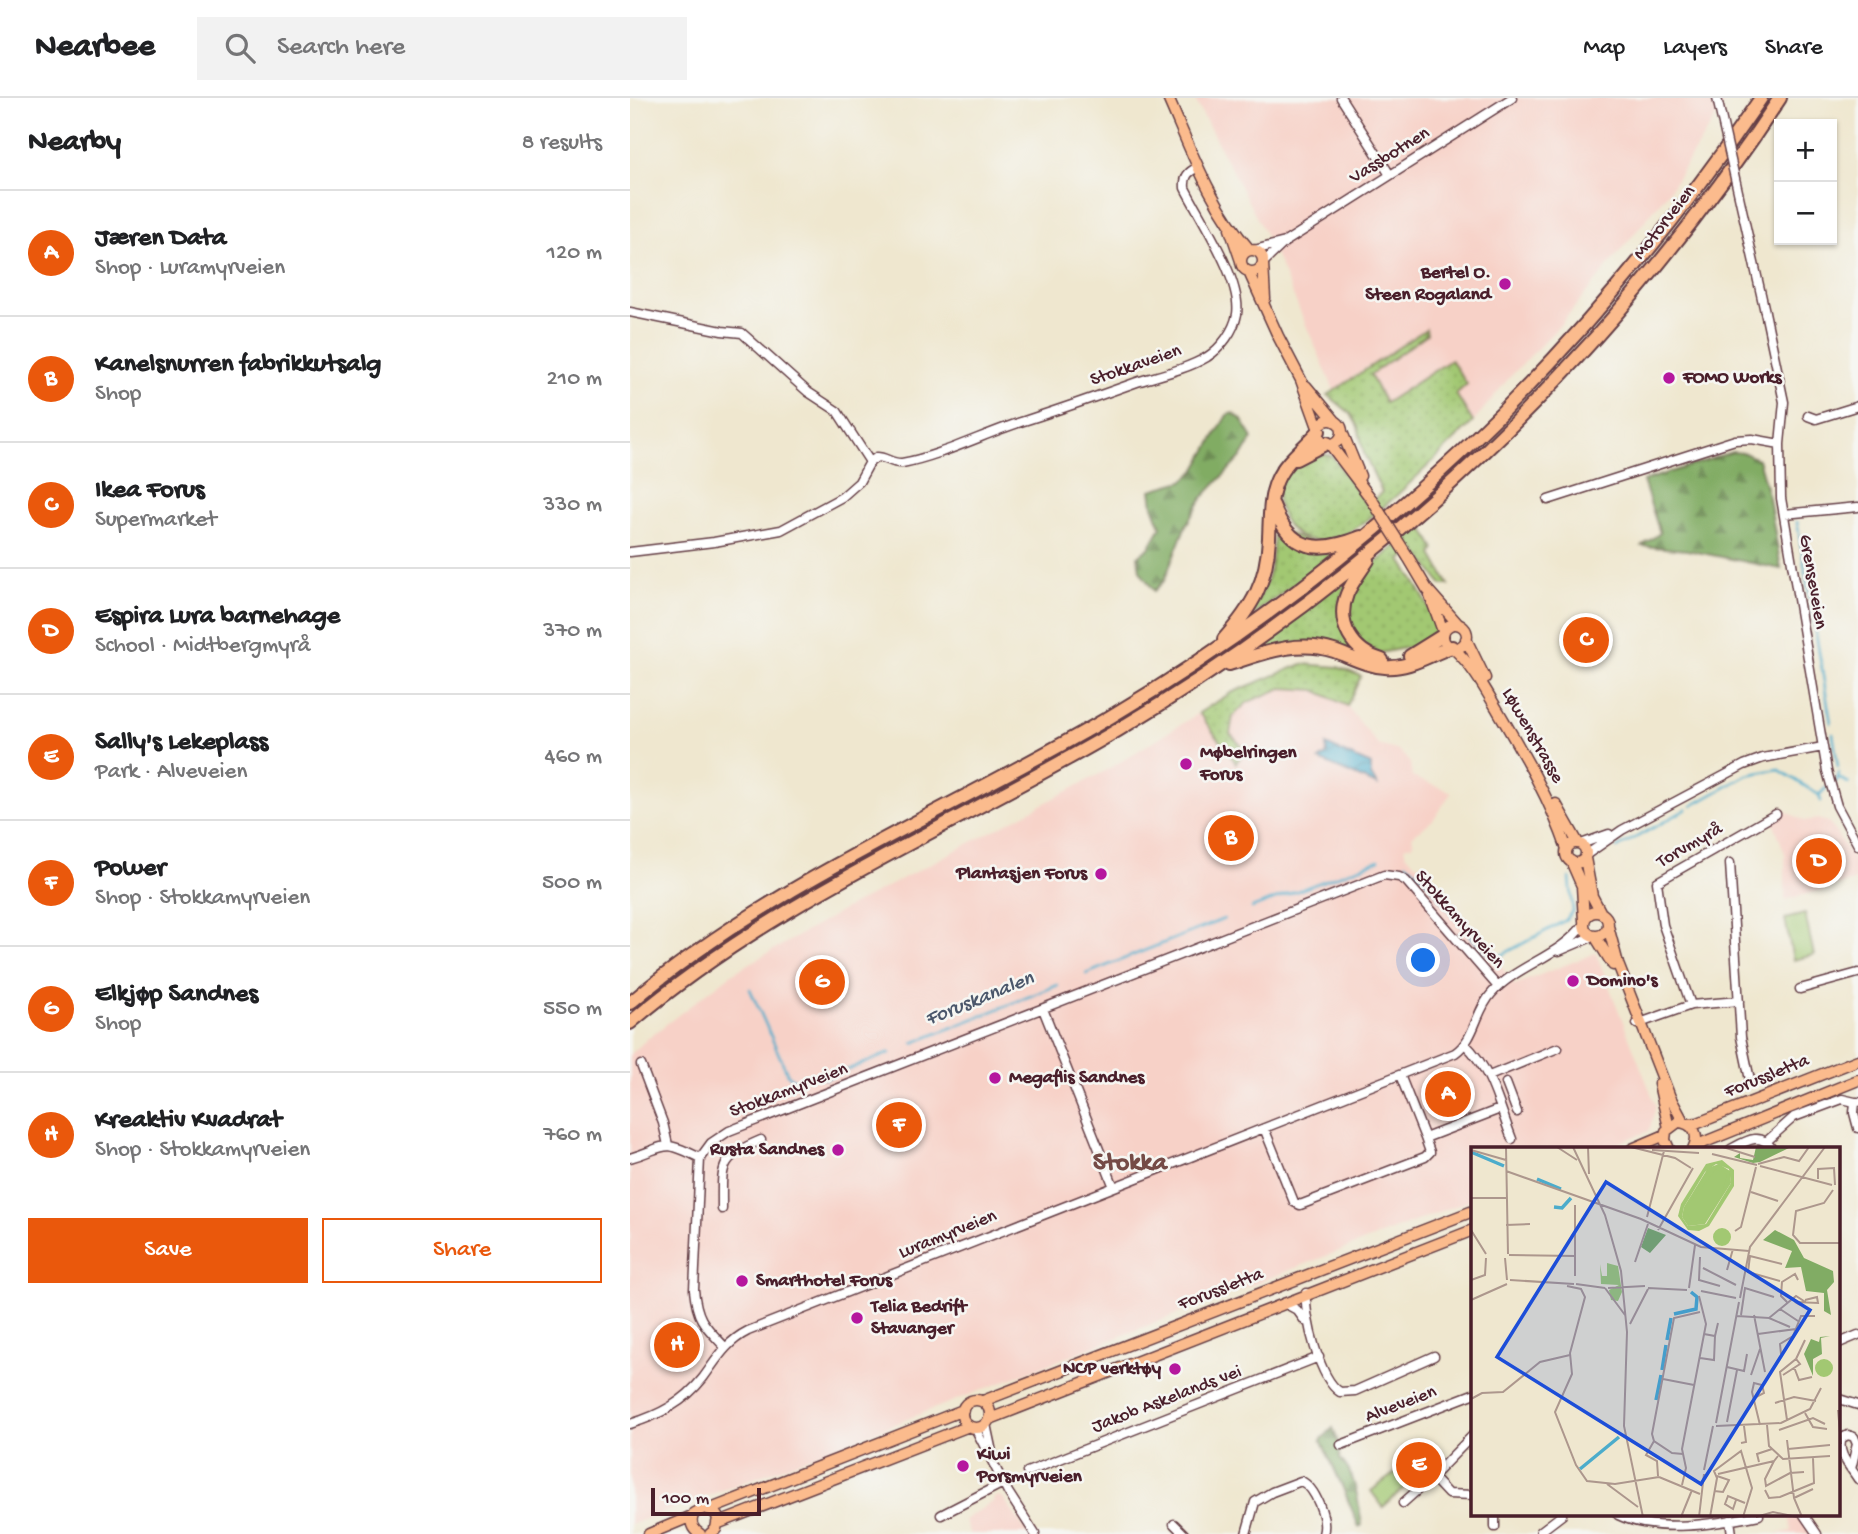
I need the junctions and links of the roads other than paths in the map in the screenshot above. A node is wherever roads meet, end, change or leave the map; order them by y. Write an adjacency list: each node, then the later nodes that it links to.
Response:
1 (1168, 98): 7 (main road)
2 (1341, 98): 8 (street)
3 (1512, 98): 8 (street, Vassbotnen)
4 (1717, 98): 23 (street, Grenseveien, bridge)
5 (1761, 98): 31 (highway)
6 (1780, 98): 32 (highway, Motorveien)
7 (1198, 167): 9 (main road); 25 (street, Stokkaveien)
8 (1390, 176): 10 (street, Vassbotnen)
9 (1229, 225): 11 (main road); 12 (main road)
10 (1285, 242): 11 (street, Vassbotnen); 13 (street, Vassbotnen)
11 (1252, 250): 12 (main road); 13 (main road)
12 (1241, 262): 14 (main road)
13 (1263, 263): 14 (main road); 15 (main road)
14 (1249, 272): 15 (main road)
15 (1265, 303): 17 (main road)
16 (630, 312): 25 (street)
17 (1301, 380): 20 (main road); 21 (main road)
18 (1858, 406): 19 (street)
19 (1808, 416)
20 (1339, 427): 21 (main road); 22 (main road); 26 (main road)
21 (1319, 430): 22 (main road); 24 (highway)
22 (1328, 443): 24 (highway); 26 (main road)
23 (1780, 444): 28 (street); 30 (street, Grenseveien)
24 (1293, 460): 27 (highway)
25 (870, 462): 33 (street)
26 (1370, 497): 34 (main road, bridge)
27 (1272, 500): 31 (highway); 39 (highway)
28 (1548, 500)
29 (1858, 507): 30 (street)
30 (1784, 514): 41 (street, Grenseveien)
31 (1371, 533): 39 (highway)
32 (1375, 550): 36 (highway); 40 (highway)
33 (630, 552)
34 (1427, 589): 35 (main road); 36 (main road)
35 (1458, 624): 36 (main road); 37 (main road)
36 (1443, 634): 38 (main road)
37 (1466, 639): 38 (main road); 44 (main road, Løwenstrasse)
38 (1453, 648): 40 (highway); 46 (main road, Løwenstrasse)
39 (1213, 651): 59 (highway)
40 (1213, 670): 62 (highway)
41 (1823, 747): 43 (street); 45 (street, Grenseveien)
42 (1776, 814): 60 (street, Torvmyrå)
43 (1622, 830): 44 (street); 47 (street)
44 (1579, 844): 46 (main road); 47 (main road)
45 (1858, 845)
46 (1567, 849): 48 (main road)
47 (1585, 857): 48 (main road); 50 (main road)
48 (1571, 861): 51 (main road)
49 (1730, 863): 58 (street, Torvmyrå)
50 (1601, 913): 51 (main road); 52 (main road)
51 (1584, 923): 53 (main road); 54 (street)
52 (1608, 926): 53 (main road); 63 (main road)
53 (1594, 936): 54 (street); 63 (main road)
54 (1547, 956): 56 (street)
55 (1858, 973): 57 (street)
56 (1498, 987): 61 (street, Stokkamyrveien); 64 (street)
57 (1800, 989)
58 (1739, 1001): 60 (street); 70 (street, Torvmyrå)
59 (630, 1003)
60 (1691, 1005): 63 (street)
61 (1043, 1009): 91 (street, Stokkamyrveien); 92 (street)
62 (630, 1023)
63 (1639, 1023): 76 (main road); 79 (main road)
64 (1465, 1044): 68 (street, Luramyrveien); 69 (street)
65 (1558, 1048): 69 (street)
66 (1858, 1060): 76 (main road, Forussletta)
67 (641, 1065): 84 (street)
68 (1400, 1075): 77 (street, Luramyrveien); 80 (street)
69 (1489, 1076): 74 (street)
70 (1750, 1080)
71 (1858, 1080): 88 (main road, Forussletta)
72 (1506, 1083): 75 (street)
73 (1856, 1102): 78 (street); 83 (street)
74 (1500, 1109): 80 (street); 81 (street)
75 (1517, 1112)
76 (1686, 1124): 79 (main road, Forussletta); 87 (main road)
77 (1265, 1128): 80 (street); 92 (street, Luramyrveien)
78 (1858, 1128)
79 (1667, 1131): 85 (main road); 86 (main road)
80 (1425, 1138)
81 (1512, 1139)
82 (761, 1140): 93 (street)
83 (1770, 1145): 89 (street)
84 (668, 1146): 90 (street); 91 (street)
85 (1636, 1147)
86 (1669, 1147)
87 (1693, 1147)
88 (1695, 1147)
89 (1735, 1147)
90 (630, 1158)
91 (701, 1158): 101 (street)
92 (1114, 1187): 101 (street, Luramyrveien)
93 (722, 1209)
94 (1471, 1211): 106 (main road, Forussletta)
95 (1471, 1231): 96 (main road, Forussletta)
96 (1306, 1293): 97 (main road, Forussletta); 98 (street)
97 (1283, 1302): 98 (street); 109 (main road, Forussletta)
98 (1307, 1324): 103 (street)
99 (1858, 1335): 100 (street)
100 (1840, 1343)
101 (725, 1347): 110 (street, Luramyrveien)
102 (1434, 1356): 103 (street)
103 (1319, 1357): 116 (street, Jakob Askelands vei)
104 (1471, 1395): 113 (street, Alveveien)
105 (1840, 1399): 107 (street)
106 (983, 1401): 108 (main road); 109 (main road)
107 (1858, 1405)
108 (963, 1410): 111 (main road); 122 (main road)
109 (988, 1421): 111 (main road); 114 (street)
110 (630, 1424)
111 (972, 1427): 114 (street); 134 (main road)
112 (1471, 1437): 117 (street)
113 (1341, 1445)
114 (994, 1463): 119 (street)
115 (1851, 1469): 118 (street)
116 (1027, 1472)
117 (1432, 1477): 120 (street); 121 (street)
118 (1858, 1479)
119 (1003, 1483): 124 (street); 138 (street)
120 (1471, 1495)
121 (1403, 1503)
122 (711, 1509): 123 (main road); 134 (main road)
123 (692, 1516): 136 (main road); 137 (main road)
124 (941, 1516)
125 (1495, 1516): 133 (street)
126 (1561, 1516): 135 (street)
127 (1620, 1516): 130 (street)
128 (1753, 1516): 131 (street)
129 (1805, 1516): 143 (street)
130 (1716, 1519): 131 (street)
131 (1730, 1520): 142 (street)
132 (1174, 1524): 139 (street)
133 (1495, 1527)
134 (716, 1530)
135 (1541, 1531)
136 (696, 1533)
137 (649, 1534)
138 (1035, 1534)
139 (1184, 1534)
140 (1246, 1534): 141 (street)
141 (1323, 1534)
142 (1732, 1534)
143 (1817, 1534)

